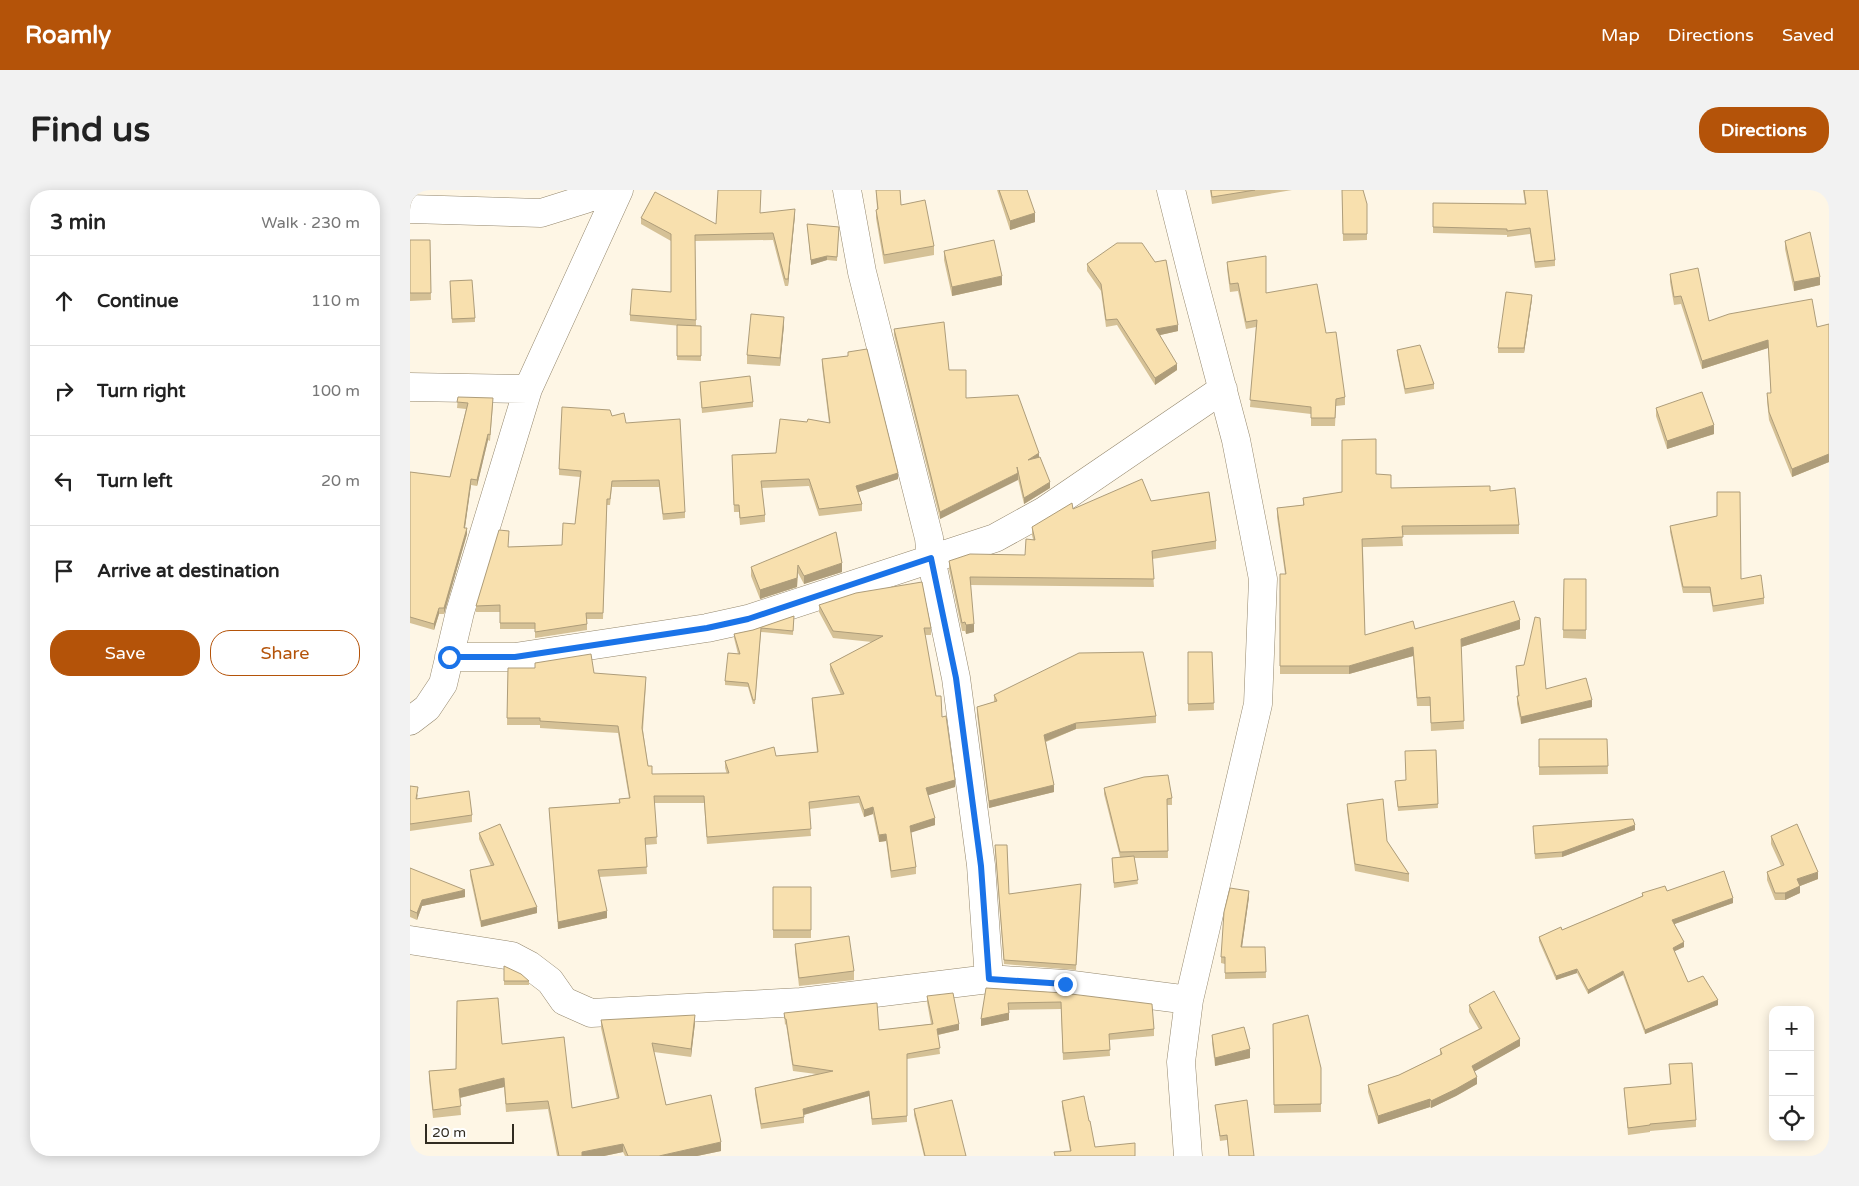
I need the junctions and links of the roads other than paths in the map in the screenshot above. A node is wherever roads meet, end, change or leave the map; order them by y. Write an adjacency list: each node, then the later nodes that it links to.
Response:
1 (603, 190): 5 (street)
2 (620, 190): 7 (street)
3 (847, 190): 9 (street)
4 (1171, 190): 8 (street)
5 (410, 209)
6 (410, 387): 7 (street)
7 (528, 389): 10 (street)
8 (1223, 389): 9 (street); 14 (street)
9 (931, 558): 10 (street); 13 (street)
10 (449, 657): 11 (street)
11 (410, 721)
12 (410, 940): 13 (street)
13 (989, 979): 14 (street)
14 (1189, 1000): 15 (street)
15 (1188, 1156)

